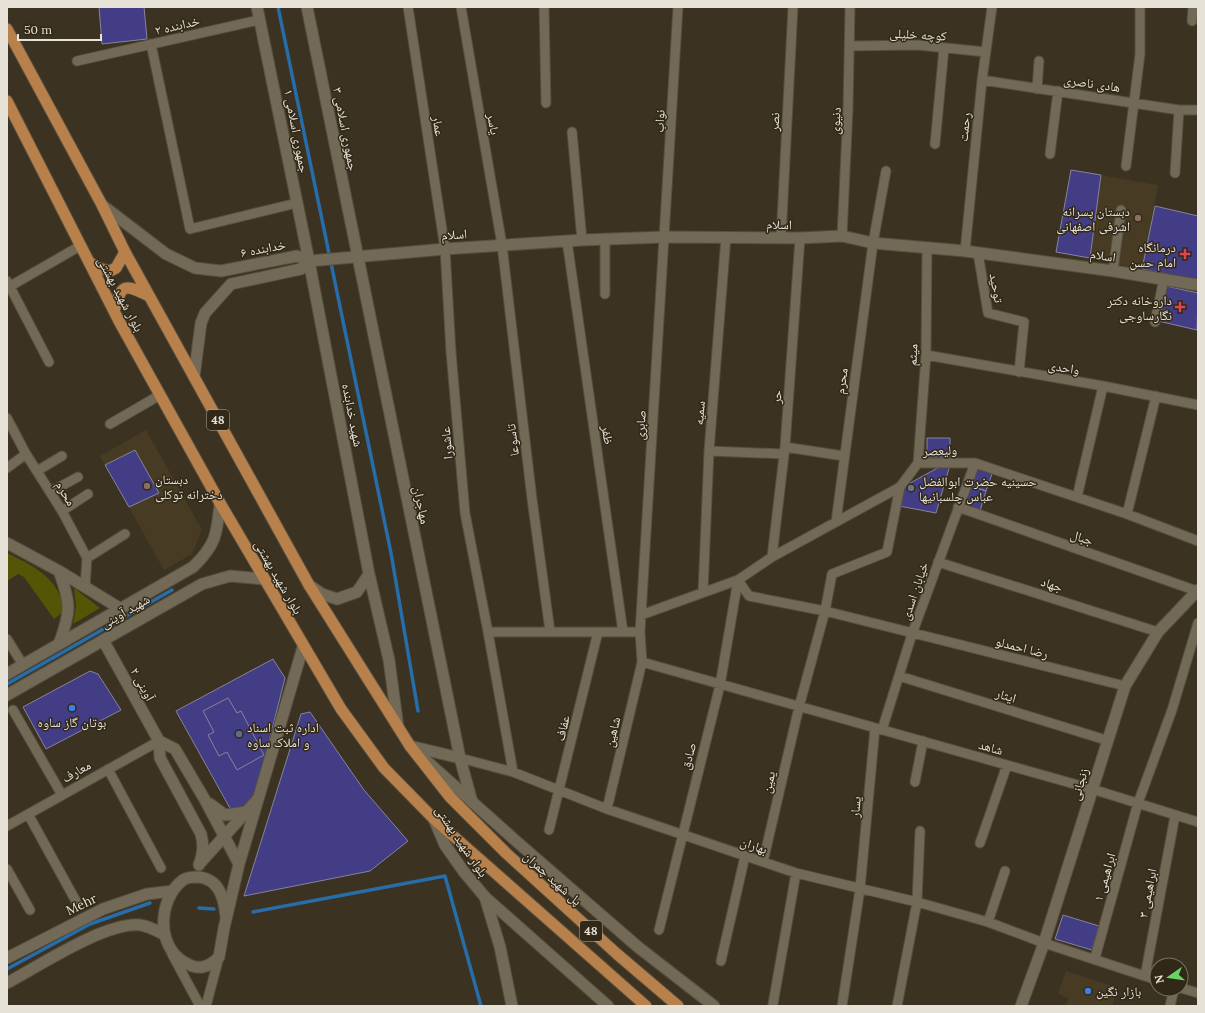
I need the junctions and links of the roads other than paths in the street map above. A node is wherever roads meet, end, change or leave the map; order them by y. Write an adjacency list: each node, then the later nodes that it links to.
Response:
1 (257, 7): 12 (street, جمهوری اسلامی ۱)
2 (307, 7): 54 (street, جمهوری اسلامی ۳)
3 (408, 7): 50 (street, عمار)
4 (461, 7): 47 (street, یاسر)
5 (544, 7): 26 (street)
6 (678, 7): 39 (street, نواب)
7 (793, 7): 41 (street, نصر)
8 (850, 7): 16 (street, دنیوی)
9 (992, 7): 18 (street, رحمت)
10 (1140, 7): 25 (street)
11 (1193, 7): 13 (street)
12 (259, 20): 15 (street, خدابنده ۲); 35 (street, جمهوری اسلامی ۱)
13 (1192, 21)
14 (7, 29): 36 (main road, بلوار شهید بهشتی / 48)
15 (151, 44): 19 (street, خدابنده ۲); 35 (street)
16 (850, 46): 17 (street, کوچه خلیلی); 38 (street, دنیوی)
17 (944, 48): 18 (street, کوچه خلیلی); 30 (street)
18 (986, 52): 21 (street, رحمت)
19 (78, 61)
20 (1040, 61): 22 (street)
21 (982, 80): 22 (street, هادی ناصری); 51 (street, رحمت)
22 (1037, 89): 23 (street, هادی ناصری)
23 (1058, 91): 25 (street, هادی ناصری); 31 (street)
24 (7, 101): 48 (main road, بلوار شهید بهشتی / 48)
25 (1135, 102): 27 (street, هادی ناصری); 32 (street)
26 (546, 103)
27 (1179, 110): 28 (street, هادی ناصری); 34 (street)
28 (1198, 110)
29 (572, 132): 43 (street)
30 (934, 144)
31 (1050, 154)
32 (1126, 166)
33 (886, 171): 46 (street, محرم)
34 (1175, 173)
35 (297, 203): 55 (street, جمهوری اسلامی ۱)
36 (102, 206): 52 (main road, بلوار شهید بهشتی / 48); 55 (street, خدابنده ۶)
37 (1121, 210): 57 (street)
38 (842, 236): 42 (street, اسلام); 46 (street, اسلام)
39 (665, 237): 40 (street, اسلام); 44 (street, اسلام); 112 (street, صابری)
40 (726, 237): 41 (street, اسلام); 75 (street, سمیه)
41 (781, 238): 42 (street, اسلام)
42 (800, 238): 76 (street, حر)
43 (582, 240): 44 (street, اسلام); 45 (street, اسلام)
44 (605, 240): 61 (street)
45 (567, 241): 47 (street, اسلام); 117 (street, ظفر)
46 (873, 243): 49 (street, اسلام); 79 (street, محرم)
47 (502, 245): 50 (street, اسلام); 114 (street, تاسوعا)
48 (80, 246): 56 (main road, بلوار شهید بهشتی / 48); 59 (street)
49 (927, 248): 51 (street, اسلام); 65 (street, میثم)
50 (445, 249): 54 (street, اسلام); 115 (street, عاشورا)
51 (965, 251): 53 (street, اسلام)
52 (124, 252): 56 (main road); 62 (main road, بلوار شهید بهشتی / 48)
53 (978, 252): 57 (street, اسلام); 67 (street, توحید)
54 (357, 256): 55 (street, اسلام); 140 (street, مهاجران)
55 (309, 261): 68 (street); 102 (street, شهید خدابنده)
56 (88, 262): 63 (main road, بلوار شهید بهشتی / 48)
57 (1113, 271): 58 (street, اسلام)
58 (1164, 278): 60 (street, اسلام); 64 (street)
59 (8, 285): 66 (street)
60 (1198, 285)
61 (606, 294)
62 (148, 296): 63 (main road); 68 (main road, بلوار شهید بهشتی / 48)
63 (114, 311): 70 (main road, بلوار شهید بهشتی / 48)
64 (1155, 322)
65 (926, 355): 67 (street, واحدی); 81 (street, میثم)
66 (49, 362)
67 (1019, 372): 69 (street, واحدی)
68 (194, 377): 106 (main road, بلوار شهید بهشتی / 48)
69 (1103, 386): 71 (street, واحدی); 88 (street)
70 (160, 394): 74 (street); 89 (main road, بلوار شهید بهشتی / 48)
71 (1156, 396): 72 (street, واحدی); 92 (street)
72 (1198, 405)
73 (7, 418): 77 (street, محرم)
74 (110, 424)
75 (709, 451): 76 (street); 109 (street, سمیه)
76 (785, 451): 79 (street); 97 (street, حر)
77 (26, 454): 82 (street); 83 (street, محرم)
78 (62, 456): 83 (street)
79 (844, 456): 93 (street, محرم)
80 (975, 462): 81 (street, ولیعصر); 88 (street, ولیعصر); 90 (street, خیابان اسدی)
81 (918, 464): 85 (street, ولیعصر)
82 (7, 468)
83 (37, 471): 86 (street, محرم)
84 (78, 477): 86 (street)
85 (900, 487): 93 (street, ولیعصر); 111 (street, یمین)
86 (50, 492): 91 (street, محرم)
87 (88, 494): 91 (street)
88 (1077, 497): 92 (street, ولیعصر)
89 (220, 503): 100 (street, شهید آوینی); 103 (main road, بلوار شهید بهشتی / 48)
90 (958, 507): 99 (street, خیابان اسدی); 108 (street, جبال)
91 (62, 511): 98 (street, محرم)
92 (1127, 514): 95 (street, ولیعصر)
93 (836, 522): 97 (street, ولیعصر)
94 (125, 534): 98 (street)
95 (1198, 541)
96 (7, 543): 101 (street)
97 (772, 557): 104 (street, ولیعصر)
98 (87, 558): 107 (street)
99 (938, 562): 119 (street, جهاد); 120 (street, خیابان اسدی)
100 (193, 567): 105 (street); 110 (street, شهید آوینی)
101 (59, 571): 107 (street); 123 (street)
102 (369, 574): 106 (street); 134 (street, شهید خدابنده)
103 (264, 579): 105 (street, شهید آوینی); 124 (main road, بلوار شهید بهشتی / 48)
104 (738, 580): 109 (street, ولیعصر); 111 (street, رضا احمدلو); 129 (street, صادق)
105 (202, 584): 122 (street, شهید آوینی)
106 (309, 585): 134 (main road, بلوار شهید بهشتی / 48)
107 (85, 587): 110 (street)
108 (1198, 590): 119 (street, زنجانی)
109 (703, 592): 112 (street, ولیعصر)
110 (120, 609): 123 (street, شهید آوینی)
111 (825, 610): 120 (street, رضا احمدلو); 132 (street, یمین)
112 (641, 615): 118 (street, صابری)
113 (1198, 623): 152 (street, ابراهیمی ۱)
114 (550, 631): 115 (street); 116 (street)
115 (488, 632): 143 (street, عاشورا)
116 (598, 632): 117 (street); 146 (street, عفاف)
117 (623, 632): 118 (street)
118 (640, 632): 125 (street, شاهین)
119 (1158, 632): 130 (street, زنجانی)
120 (912, 634): 128 (street, خیابان اسدی); 130 (street, رضا احمدلو)
121 (7, 639): 126 (street)
122 (103, 640): 131 (street, شهید آوینی); 137 (street, ۲ آوینی)
123 (59, 644): 126 (street, شهید آوینی)
124 (303, 647): 148 (street); 157 (main road, بلوار شهید بهشتی / 48)
125 (642, 662): 129 (street, شاهد); 153 (street, شاهین)
126 (23, 664): 127 (street, شهید آوینی)
127 (7, 674)
128 (898, 676): 135 (street, خیابان اسدی); 136 (street, ایثار)
129 (720, 685): 132 (street, شاهد); 162 (street, صادق)
130 (1125, 686): 136 (street, زنجانی)
131 (7, 695)
132 (799, 707): 135 (street, شاهد); 166 (street, یمین)
133 (13, 710): 147 (street)
134 (398, 728): 139 (main road, بلوار شهید بهشتی / 48)
135 (878, 729): 138 (street, شاهد); 174 (street, یسار)
136 (1106, 740): 145 (street, زنجانی)
137 (159, 741): 142 (street, معارف); 150 (street); 168 (street)
138 (923, 741): 141 (street, شاهد); 144 (street)
139 (410, 746): 140 (street); 149 (main road, بلوار شهید بهشتی / 48); 151 (street, بلوار شهید بهشتی)
140 (460, 758): 143 (street, بهاران); 151 (street, مهاجران)
141 (1007, 765): 145 (street, شاهد); 164 (street)
142 (108, 769): 147 (street, معارف); 169 (street)
143 (513, 772): 146 (street, بهاران)
144 (915, 782)
145 (1092, 789): 152 (street, شاهد); 184 (street, زنجانی)
146 (560, 791): 153 (street, بهاران); 160 (street, عفاف)
147 (62, 795): 155 (street, معارف)
148 (260, 797): 154 (street); 167 (street)
149 (450, 797): 199 (main road, پل شهید چمران / 48)
150 (205, 800): 154 (street); 163 (street)
151 (472, 802): 200 (street, بلوار شهید بهشتی)
152 (1138, 803): 156 (street, شاهد); 188 (street, ابراهیمی ۱)
153 (607, 809): 162 (street, بهاران)
154 (246, 812): 163 (street)
155 (28, 814): 159 (street, معارف); 178 (street)
156 (1175, 816): 158 (street, شاهد); 190 (street, ابراهیمی ۳)
157 (434, 819): 176 (street, بلوار شهید بهشتی); 198 (main road, 48)
158 (1198, 822)
159 (7, 826)
160 (550, 830)
161 (920, 831): 177 (street)
162 (681, 835): 165 (street, بهاران); 182 (street, صادق)
163 (225, 836): 167 (street); 168 (street)
164 (980, 842)
165 (745, 856): 166 (street, بهاران); 189 (street)
166 (763, 862): 172 (street, بهاران)
167 (240, 864): 180 (street)
168 (199, 865): 173 (street)
169 (161, 868)
170 (7, 869): 179 (street)
171 (1005, 872): 181 (street)
172 (796, 874): 174 (street, بهاران); 193 (street)
173 (184, 880): 175 (street); 180 (street)
174 (860, 889): 177 (street, بهاران); 201 (street, یسار)
175 (173, 892): 183 (street); 187 (street, Mehr)
176 (485, 897): 196 (street); 197 (street, بلوار شهید بهشتی)
177 (916, 902): 181 (street, بهاران); 202 (street)
178 (77, 903)
179 (30, 910)
180 (226, 917): 186 (street)
181 (988, 922): 184 (street, بهاران)
182 (659, 930)
183 (165, 935): 185 (street); 192 (street)
184 (1044, 943): 188 (street, بهاران); 203 (street, زنجانی)
185 (170, 949): 186 (street); 194 (street)
186 (219, 957): 195 (street)
187 (7, 958)
188 (1095, 958): 190 (street, بهاران)
189 (721, 961)
190 (1145, 976): 191 (street, بهاران)
191 (1149, 977)
192 (7, 984)
193 (773, 1004)
194 (200, 1006)
195 (206, 1006)
196 (512, 1006)
197 (608, 1006)
198 (646, 1006)
199 (678, 1006)
200 (714, 1006)
201 (842, 1006)
202 (897, 1006)
203 (1021, 1006)

